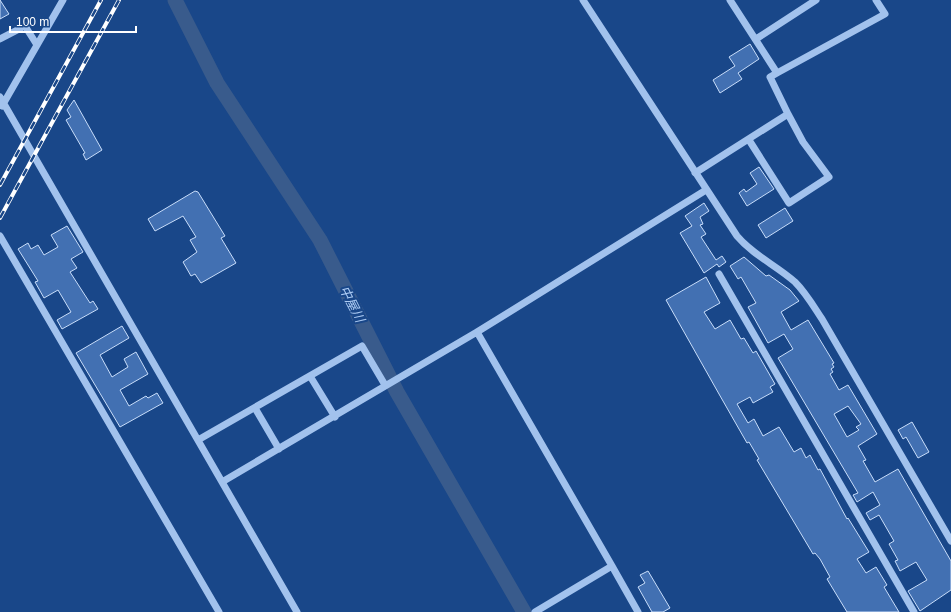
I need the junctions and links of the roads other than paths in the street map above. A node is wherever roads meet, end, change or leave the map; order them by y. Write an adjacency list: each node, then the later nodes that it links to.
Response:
1 (63, 0): 8 (street)
2 (584, 0): 14 (street)
3 (730, 0): 7 (street)
4 (816, 0): 7 (street)
5 (876, 0): 9 (street)
6 (0, 39): 8 (street)
7 (756, 39): 9 (street)
8 (37, 45): 11 (street)
9 (777, 73): 12 (street)
10 (0, 97): 11 (street)
11 (2, 106): 23 (street)
12 (788, 114): 13 (street); 13 (street)
13 (749, 140): 14 (street)
14 (695, 173): 15 (street)
15 (706, 190): 18 (street); 26 (street)
16 (0, 236): 28 (street)
17 (719, 274): 32 (street)
18 (477, 332): 20 (street); 27 (street)
19 (310, 376): 20 (street); 21 (street); 22 (street)
20 (387, 384): 22 (street)
21 (255, 408): 23 (street); 24 (street)
22 (335, 417): 24 (street)
23 (198, 440): 25 (street)
24 (279, 450): 25 (street)
25 (222, 482): 29 (street)
26 (951, 541)
27 (612, 566): 30 (street); 31 (street)
28 (219, 612)
29 (297, 612)
30 (535, 612)
31 (638, 612)
32 (914, 612)

